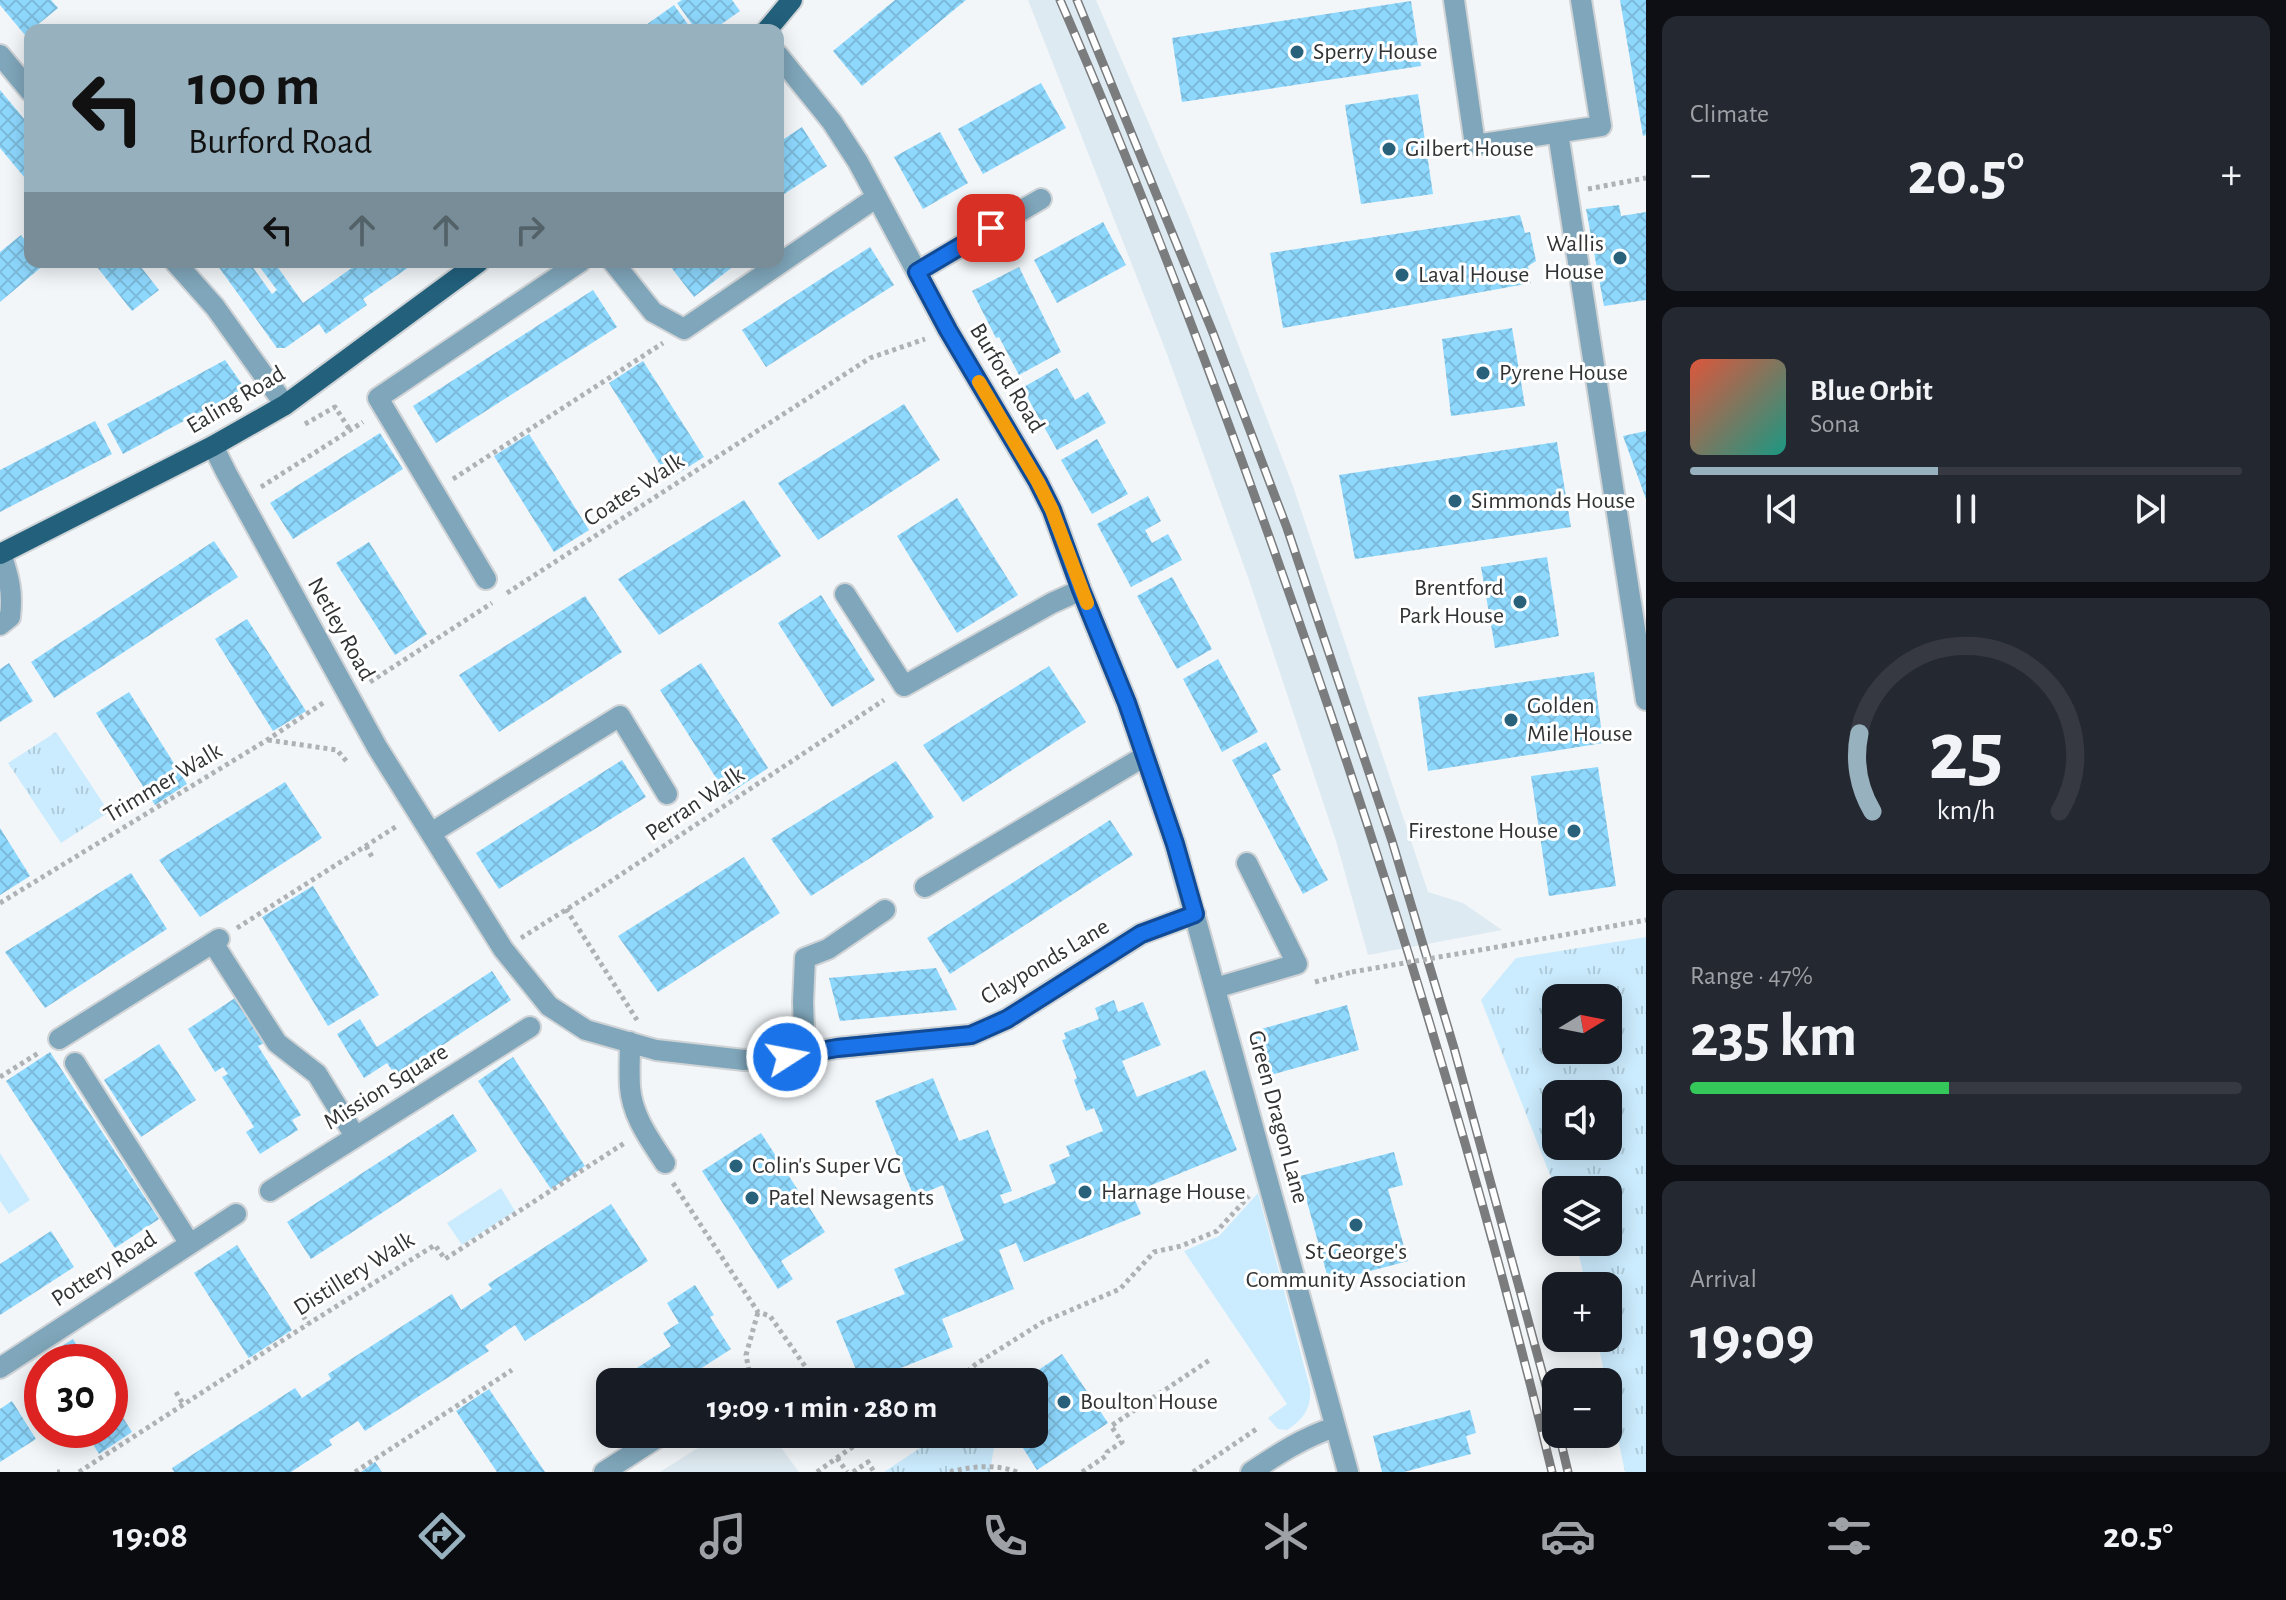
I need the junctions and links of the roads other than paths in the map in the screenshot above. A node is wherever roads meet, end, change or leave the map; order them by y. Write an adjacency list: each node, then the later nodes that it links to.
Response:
1 (792, 0): 4 (main road)
2 (1454, 0): 8 (street)
3 (1581, 0): 8 (street)
4 (772, 24)
5 (0, 55): 7 (street)
6 (784, 62): 9 (street, Burford Road)
7 (24, 81)
8 (1558, 133): 25 (street)
9 (877, 197): 11 (street); 17 (street, Burford Road)
10 (1041, 199): 17 (street)
11 (784, 261)
12 (180, 268): 18 (street)
13 (471, 268): 18 (main road, Ealing Road)
14 (571, 268): 21 (street)
15 (618, 268): 16 (street)
16 (773, 268)
17 (917, 272): 22 (street, Burford Road)
18 (285, 405): 19 (main road, Ealing Road)
19 (213, 446): 20 (main road, Ealing Road); 28 (street, Netley Road)
20 (1, 554): 24 (street, Ealing Road)
21 (486, 579)
22 (1081, 590): 23 (street); 26 (street, Burford Road)
23 (845, 594)
24 (0, 625)
25 (1646, 700)
26 (1145, 756): 30 (street); 32 (street, Burford Road)
27 (667, 794): 28 (street)
28 (431, 833): 35 (street, Netley Road)
29 (1247, 863): 33 (street)
30 (925, 887)
31 (885, 910): 38 (street)
32 (1195, 914): 33 (street, Green Dragon Lane); 38 (street, Clayponds Lane)
33 (1215, 988): 46 (street, Green Dragon Lane)
34 (530, 1027): 40 (street, Mission Square)
35 (586, 1030): 37 (street, Clayponds Lane)
36 (59, 1039): 40 (street)
37 (630, 1042): 38 (street, Clayponds Lane); 41 (street)
38 (805, 1052)
39 (75, 1063): 44 (street)
40 (355, 1136): 42 (street, Mission Square)
41 (665, 1163)
42 (270, 1191)
43 (236, 1214): 44 (street, Pottery Road)
44 (190, 1244): 45 (street, Pottery Road)
45 (0, 1368)
46 (1335, 1427): 49 (street); 50 (street, Green Dragon Lane)
47 (641, 1448): 48 (street)
48 (604, 1472)
49 (1251, 1472)
50 (1348, 1472)

